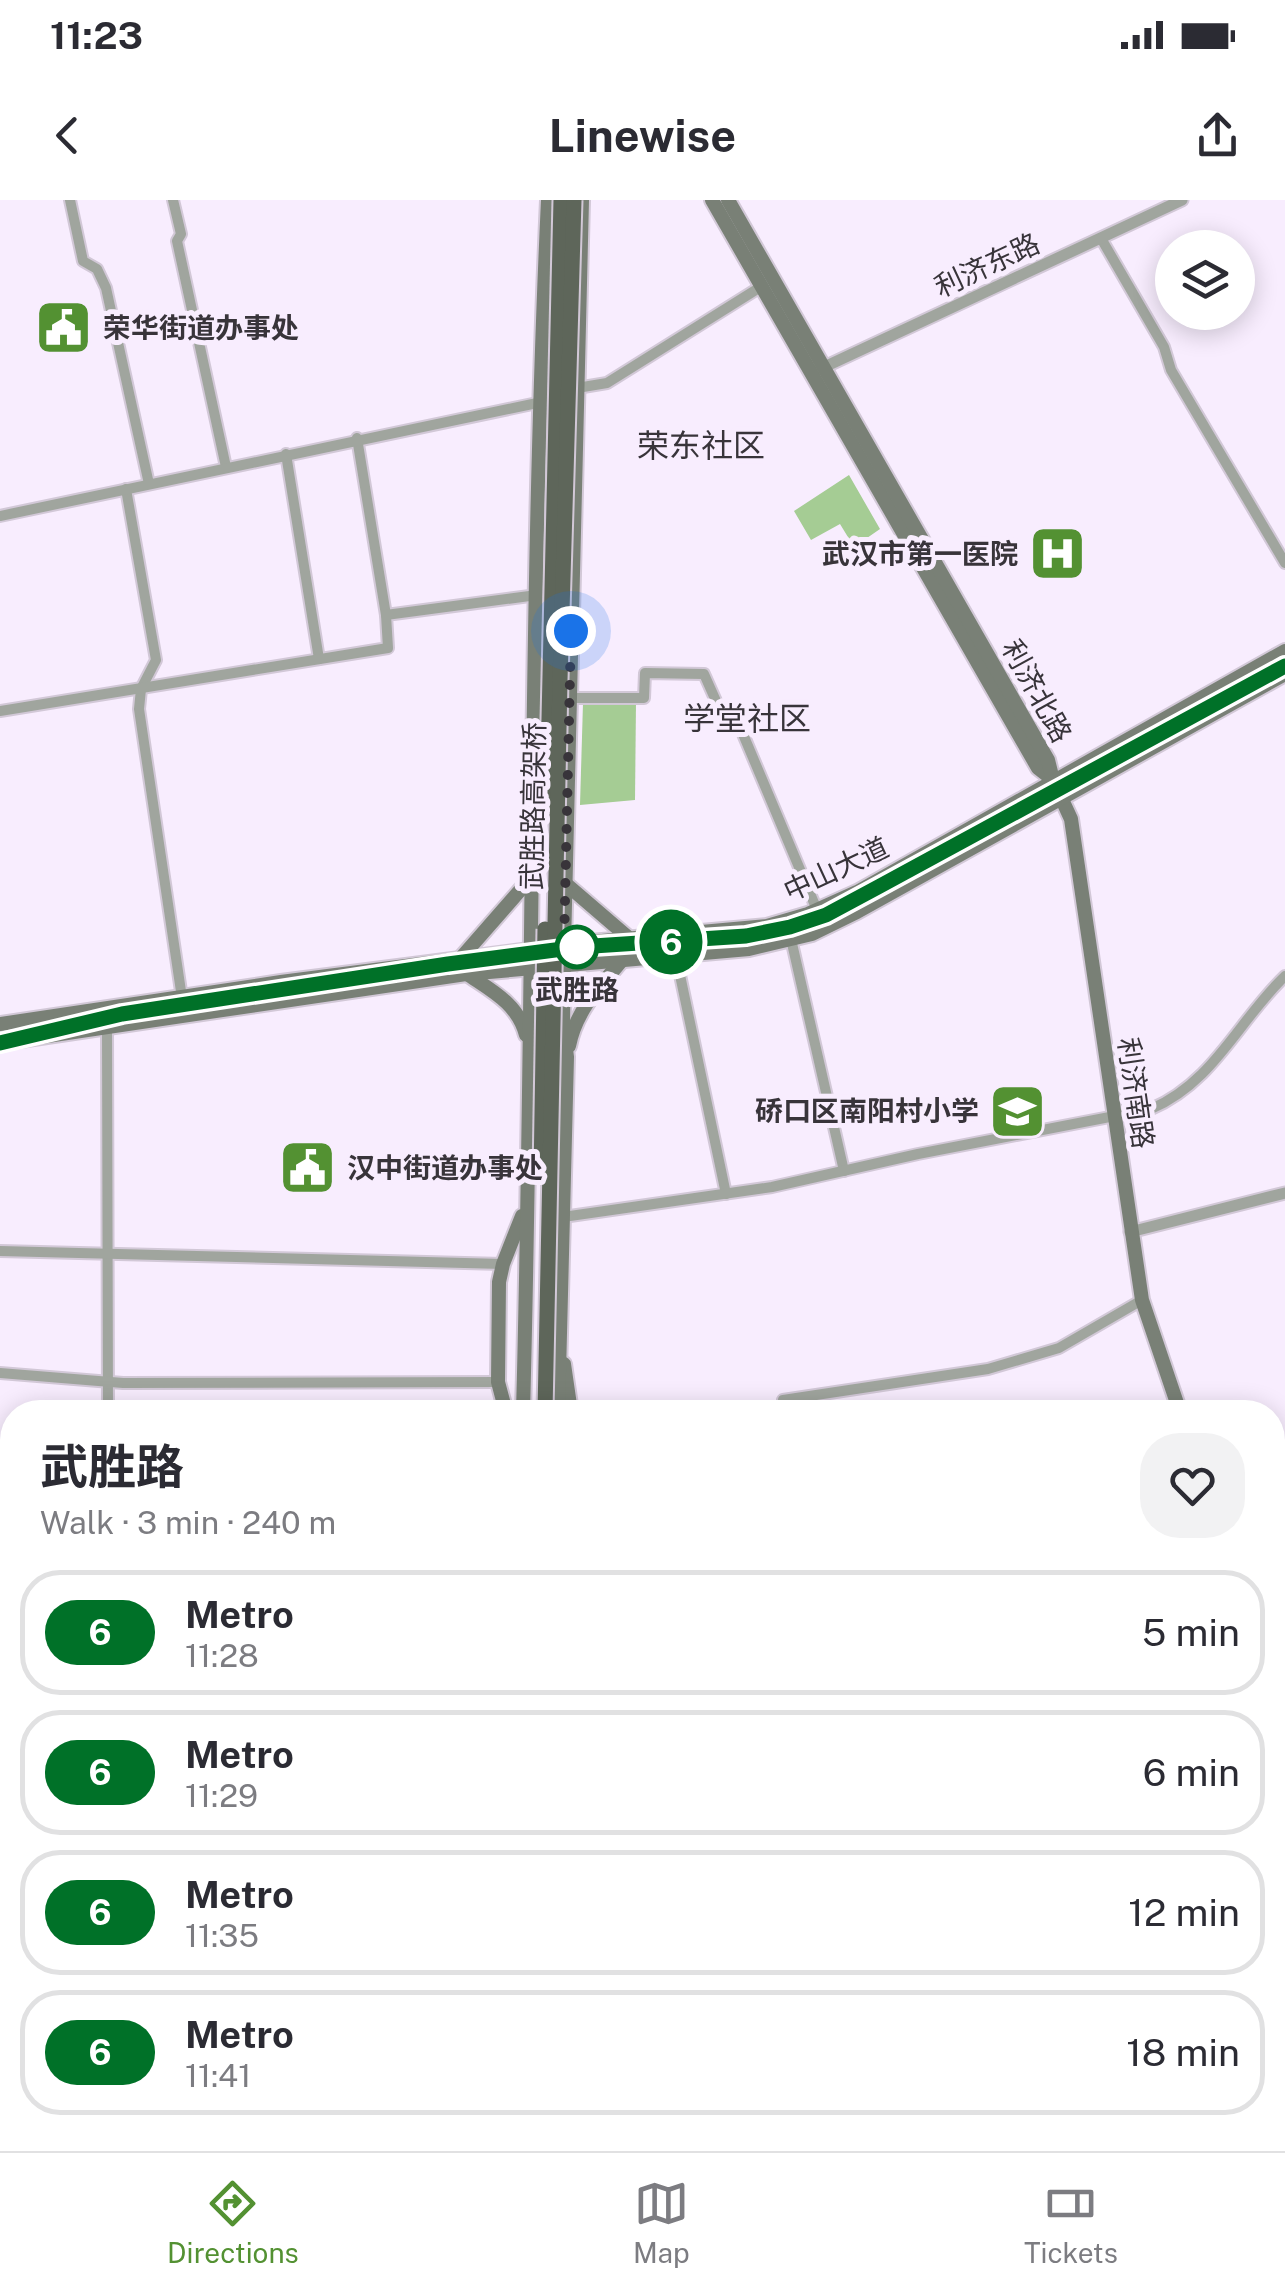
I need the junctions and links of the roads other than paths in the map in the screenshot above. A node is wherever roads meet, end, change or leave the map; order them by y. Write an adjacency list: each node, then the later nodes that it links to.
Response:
1 (70, 200): 17 (street)
2 (173, 200): 16 (street)
3 (548, 200): 13 (main road)
4 (561, 200): 68 (main road, 武胜路高架桥, bridge)
5 (578, 200): 12 (main road); 69 (main road, 武胜路高架桥, bridge)
6 (712, 200): 10 (main road, 利济北路)
7 (728, 200): 11 (main road, 利济北路)
8 (1182, 200): 9 (street, 利济东路)
9 (1102, 240): 11 (street, 利济东路); 20 (street)
10 (762, 286): 11 (main road, 利济北路); 12 (street)
11 (818, 370): 29 (main road, 利济北路)
12 (577, 388): 27 (main road)
13 (542, 402): 14 (street); 21 (main road)
14 (357, 438): 15 (street); 22 (street)
15 (286, 454): 16 (street); 24 (street)
16 (226, 467): 17 (street)
17 (149, 484): 18 (street)
18 (126, 489): 19 (street); 26 (street)
19 (0, 516)
20 (1285, 562)
21 (537, 595): 22 (street); 31 (main road)
22 (386, 615): 24 (street)
23 (1285, 650): 29 (main road, 中山大道)
24 (319, 659): 26 (street)
25 (1285, 674): 30 (main road, 中山大道)
26 (141, 689): 28 (street); 44 (street)
27 (570, 698): 32 (main road); 33 (street)
28 (0, 711)
29 (1052, 780): 30 (main road, 利济南路); 33 (main road, 中山大道)
30 (1062, 796): 35 (main road, 中山大道); 50 (main road, 利济南路)
31 (530, 879): 37 (main road); 41 (main road)
32 (566, 884): 34 (main road); 36 (main road)
33 (816, 910): 34 (main road, 中山大道)
34 (630, 939): 36 (main road, 中山大道)
35 (791, 939): 38 (main road, 中山大道); 51 (street)
36 (564, 946): 37 (main road, 中山大道); 40 (main road)
37 (531, 950): 41 (main road, 中山大道); 42 (main road)
38 (676, 956): 39 (main road, 中山大道); 53 (street)
39 (624, 958): 40 (main road, 中山大道); 49 (main road)
40 (564, 964): 42 (main road, 中山大道); 49 (main road)
41 (463, 967): 42 (main road, 中山大道); 44 (main road, 中山大道); 46 (main road, 中山大道); 48 (main road)
42 (531, 968): 48 (main road)
43 (1285, 976): 50 (street)
44 (182, 998): 45 (main road, 中山大道)
45 (0, 1024)
46 (107, 1029): 47 (main road, 中山大道); 58 (street)
47 (0, 1043)
48 (529, 1045): 54 (main road)
49 (567, 1057): 55 (main road)
50 (1115, 1118): 51 (street); 56 (main road, 利济南路)
51 (844, 1171): 53 (street)
52 (1285, 1192): 56 (street)
53 (726, 1194): 55 (street)
54 (527, 1196): 59 (main road); 67 (main road)
55 (564, 1217): 61 (main road)
56 (1130, 1232): 60 (main road, 利济南路)
57 (0, 1251): 58 (street)
58 (110, 1253): 59 (street); 63 (street)
59 (503, 1264): 64 (main road)
60 (1142, 1300): 72 (street); 73 (main road, 利济南路)
61 (560, 1347): 70 (main road); 71 (main road)
62 (0, 1373): 63 (street)
63 (109, 1382): 64 (street); 65 (street)
64 (498, 1382): 66 (main road)
65 (108, 1400)
66 (503, 1400)
67 (523, 1400)
68 (536, 1400)
69 (546, 1400)
70 (558, 1400)
71 (571, 1400)
72 (783, 1400)
73 (1176, 1400)

